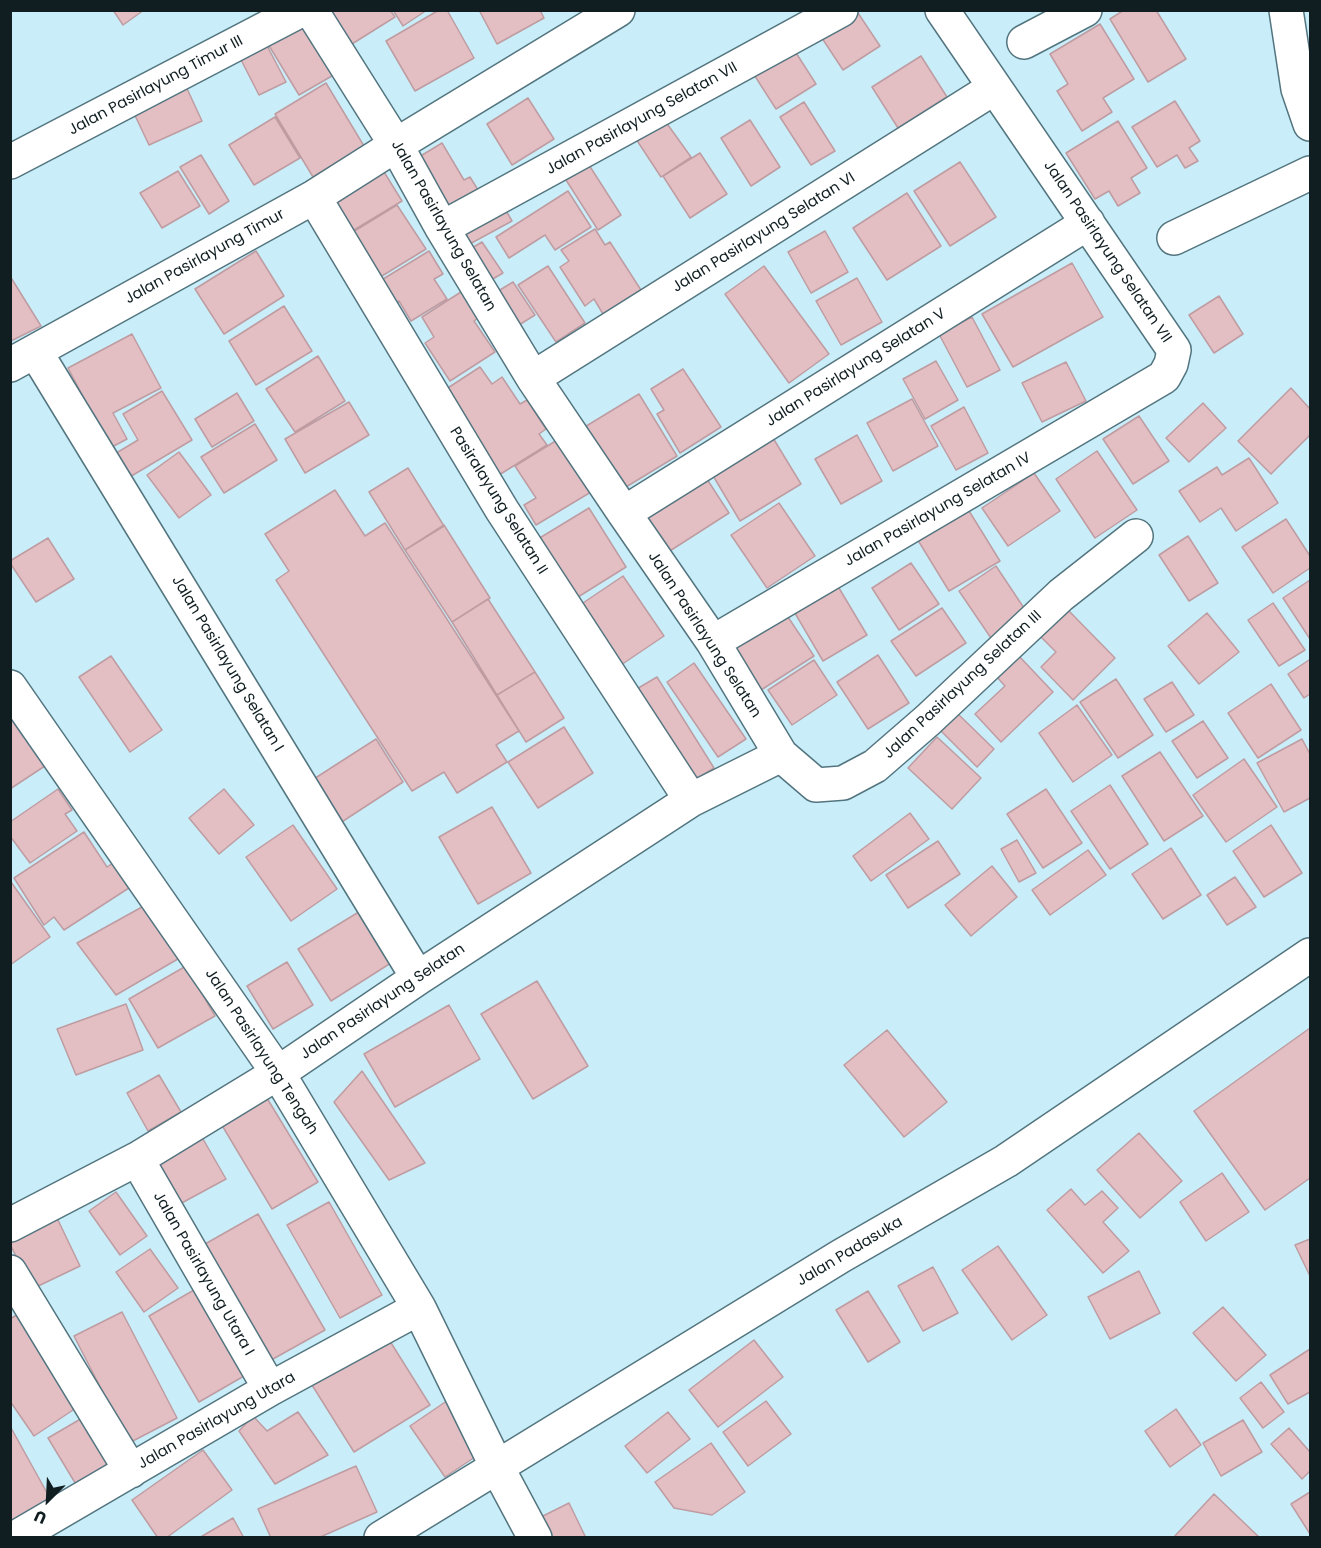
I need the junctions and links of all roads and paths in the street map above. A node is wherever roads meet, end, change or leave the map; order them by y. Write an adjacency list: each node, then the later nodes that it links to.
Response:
1 (301, 10): 12 (street, Jalan Pasirlayung Timur III)
2 (311, 10): 11 (street, Jalan Pasirlayung Selatan)
3 (618, 10): 11 (street, Jalan Pasirlayung Timur)
4 (841, 10): 16 (street, Jalan Pasirlayung Selatan VII)
5 (942, 10): 9 (street, Jalan Pasirlayung Selatan VII)
6 (1085, 10): 8 (street)
7 (1286, 10): 10 (street)
8 (1024, 42)
9 (994, 88): 15 (street, Jalan Pasirlayung Selatan VII); 20 (street, Jalan Pasirlayung Selatan VI)
10 (1311, 124)
11 (396, 145): 14 (street, Jalan Pasirlayung Timur); 16 (street, Jalan Pasirlayung Selatan)
12 (10, 162)
13 (1311, 173): 17 (street)
14 (314, 197): 18 (street, Jalan Pasirlayung Timur); 26 (street, Pasiralayung Selatan II)
15 (1088, 223): 19 (street, Jalan Pasirlayung Selatan VII); 21 (street, Jalan Pasirlayung Selatan V)
16 (442, 228): 20 (street, Jalan Pasirlayung Selatan)
17 (1174, 238)
18 (23, 358): 28 (street, Jalan Pasirlayung Selatan I)
19 (1164, 377): 23 (street, Jalan Pasirlayung Selatan IV)
20 (533, 378): 21 (street, Jalan Pasirlayung Selatan)
21 (624, 513): 23 (street, Jalan Pasirlayung Selatan)
22 (1136, 536): 25 (street, Jalan Pasirlayung Selatan III)
23 (713, 642): 25 (street, Jalan Pasirlayung Selatan)
24 (10, 687): 29 (street, Jalan Pasirlayung Tengah)
25 (781, 755): 26 (street, Jalan Pasirlayung Selatan)
26 (691, 800): 28 (street, Jalan Pasirlayung Selatan)
27 (1311, 955): 35 (street, Jalan Padasuka)
28 (418, 978): 29 (street, Jalan Pasirlayung Selatan)
29 (278, 1072): 30 (street, Jalan Pasirlayung Selatan); 33 (street, Jalan Pasirlayung Tengah)
30 (137, 1159): 31 (street, Jalan Pasirlayung Selatan); 34 (street, Jalan Pasirlayung Utara I)
31 (10, 1226)
32 (10, 1272): 36 (street)
33 (419, 1308): 34 (street, Jalan Pasirlayung Utara); 35 (street, Jalan Pasirlayung Tengah)
34 (270, 1389): 36 (street, Jalan Pasirlayung Utara)
35 (497, 1467): 38 (street, Jalan Padasuka); 39 (street, Jalan Pasirlayung Tengah)
36 (131, 1471): 37 (street, Jalan Pasirlayung Utara)
37 (15, 1538)
38 (381, 1538)
39 (535, 1538)

